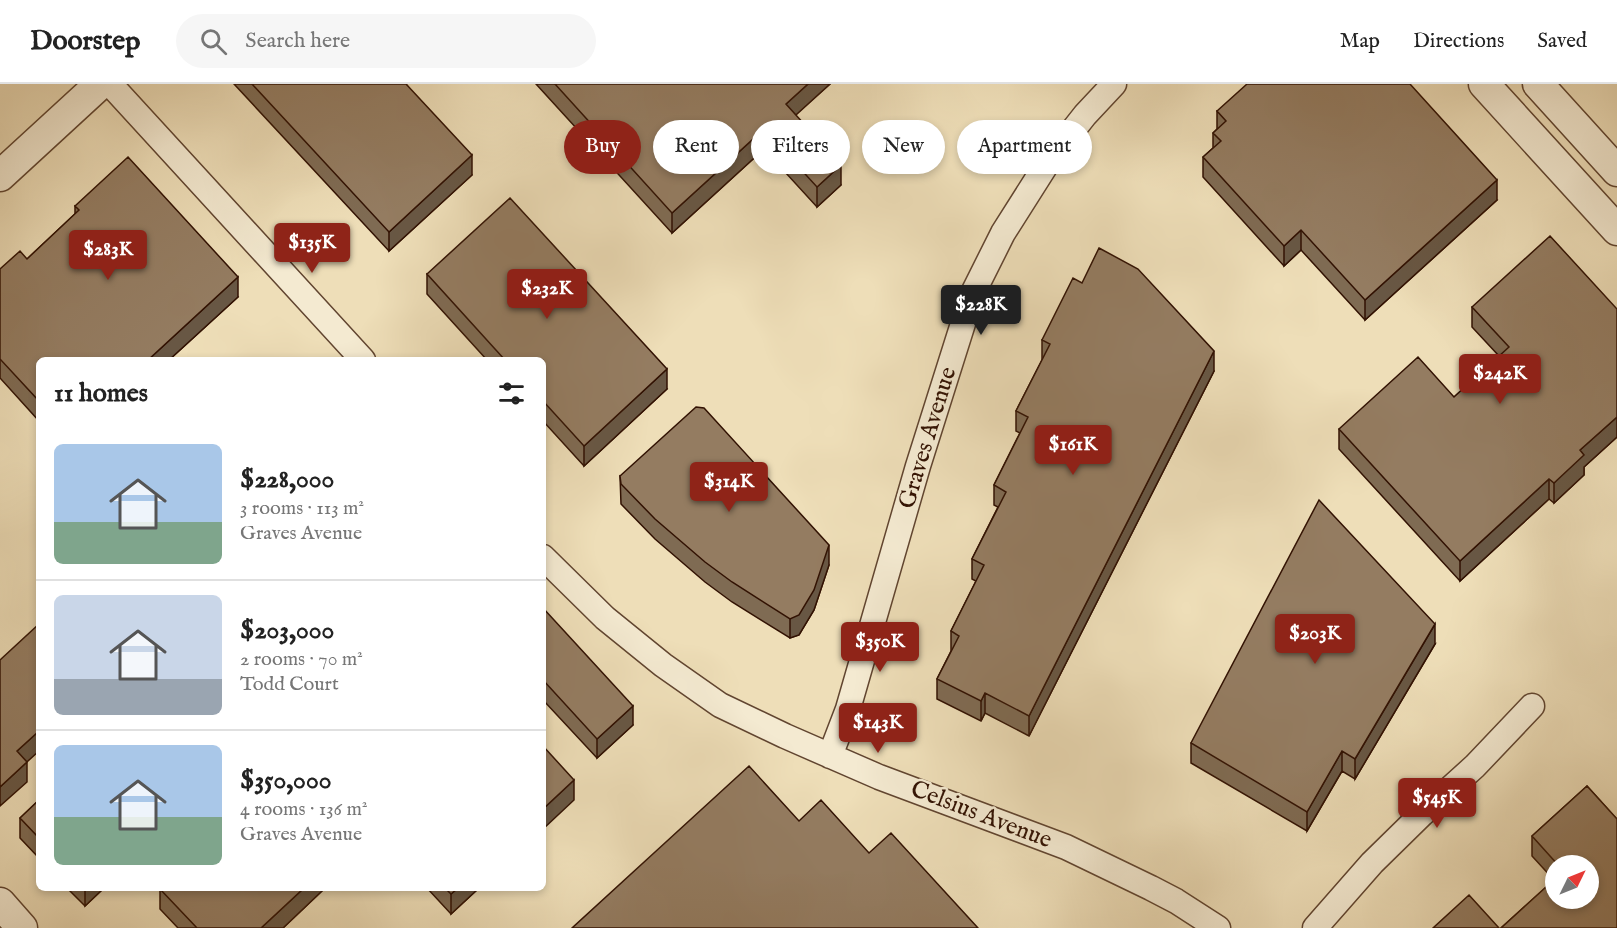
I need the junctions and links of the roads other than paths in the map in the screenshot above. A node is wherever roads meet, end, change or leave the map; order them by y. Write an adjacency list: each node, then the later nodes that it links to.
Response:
1 (100, 84): 7 (street)
2 (110, 84): 9 (street)
3 (1114, 84): 12 (street, Graves Avenue)
4 (1484, 84): 8 (street)
5 (1538, 84): 6 (street)
6 (1617, 171)
7 (0, 176)
8 (1617, 230)
9 (360, 357)
10 (546, 560): 12 (street, Celsius Avenue)
11 (1533, 706): 16 (street)
12 (830, 756): 15 (street, Celsius Avenue)
13 (0, 903): 14 (street)
14 (22, 928)
15 (1218, 928)
16 (1315, 928)

